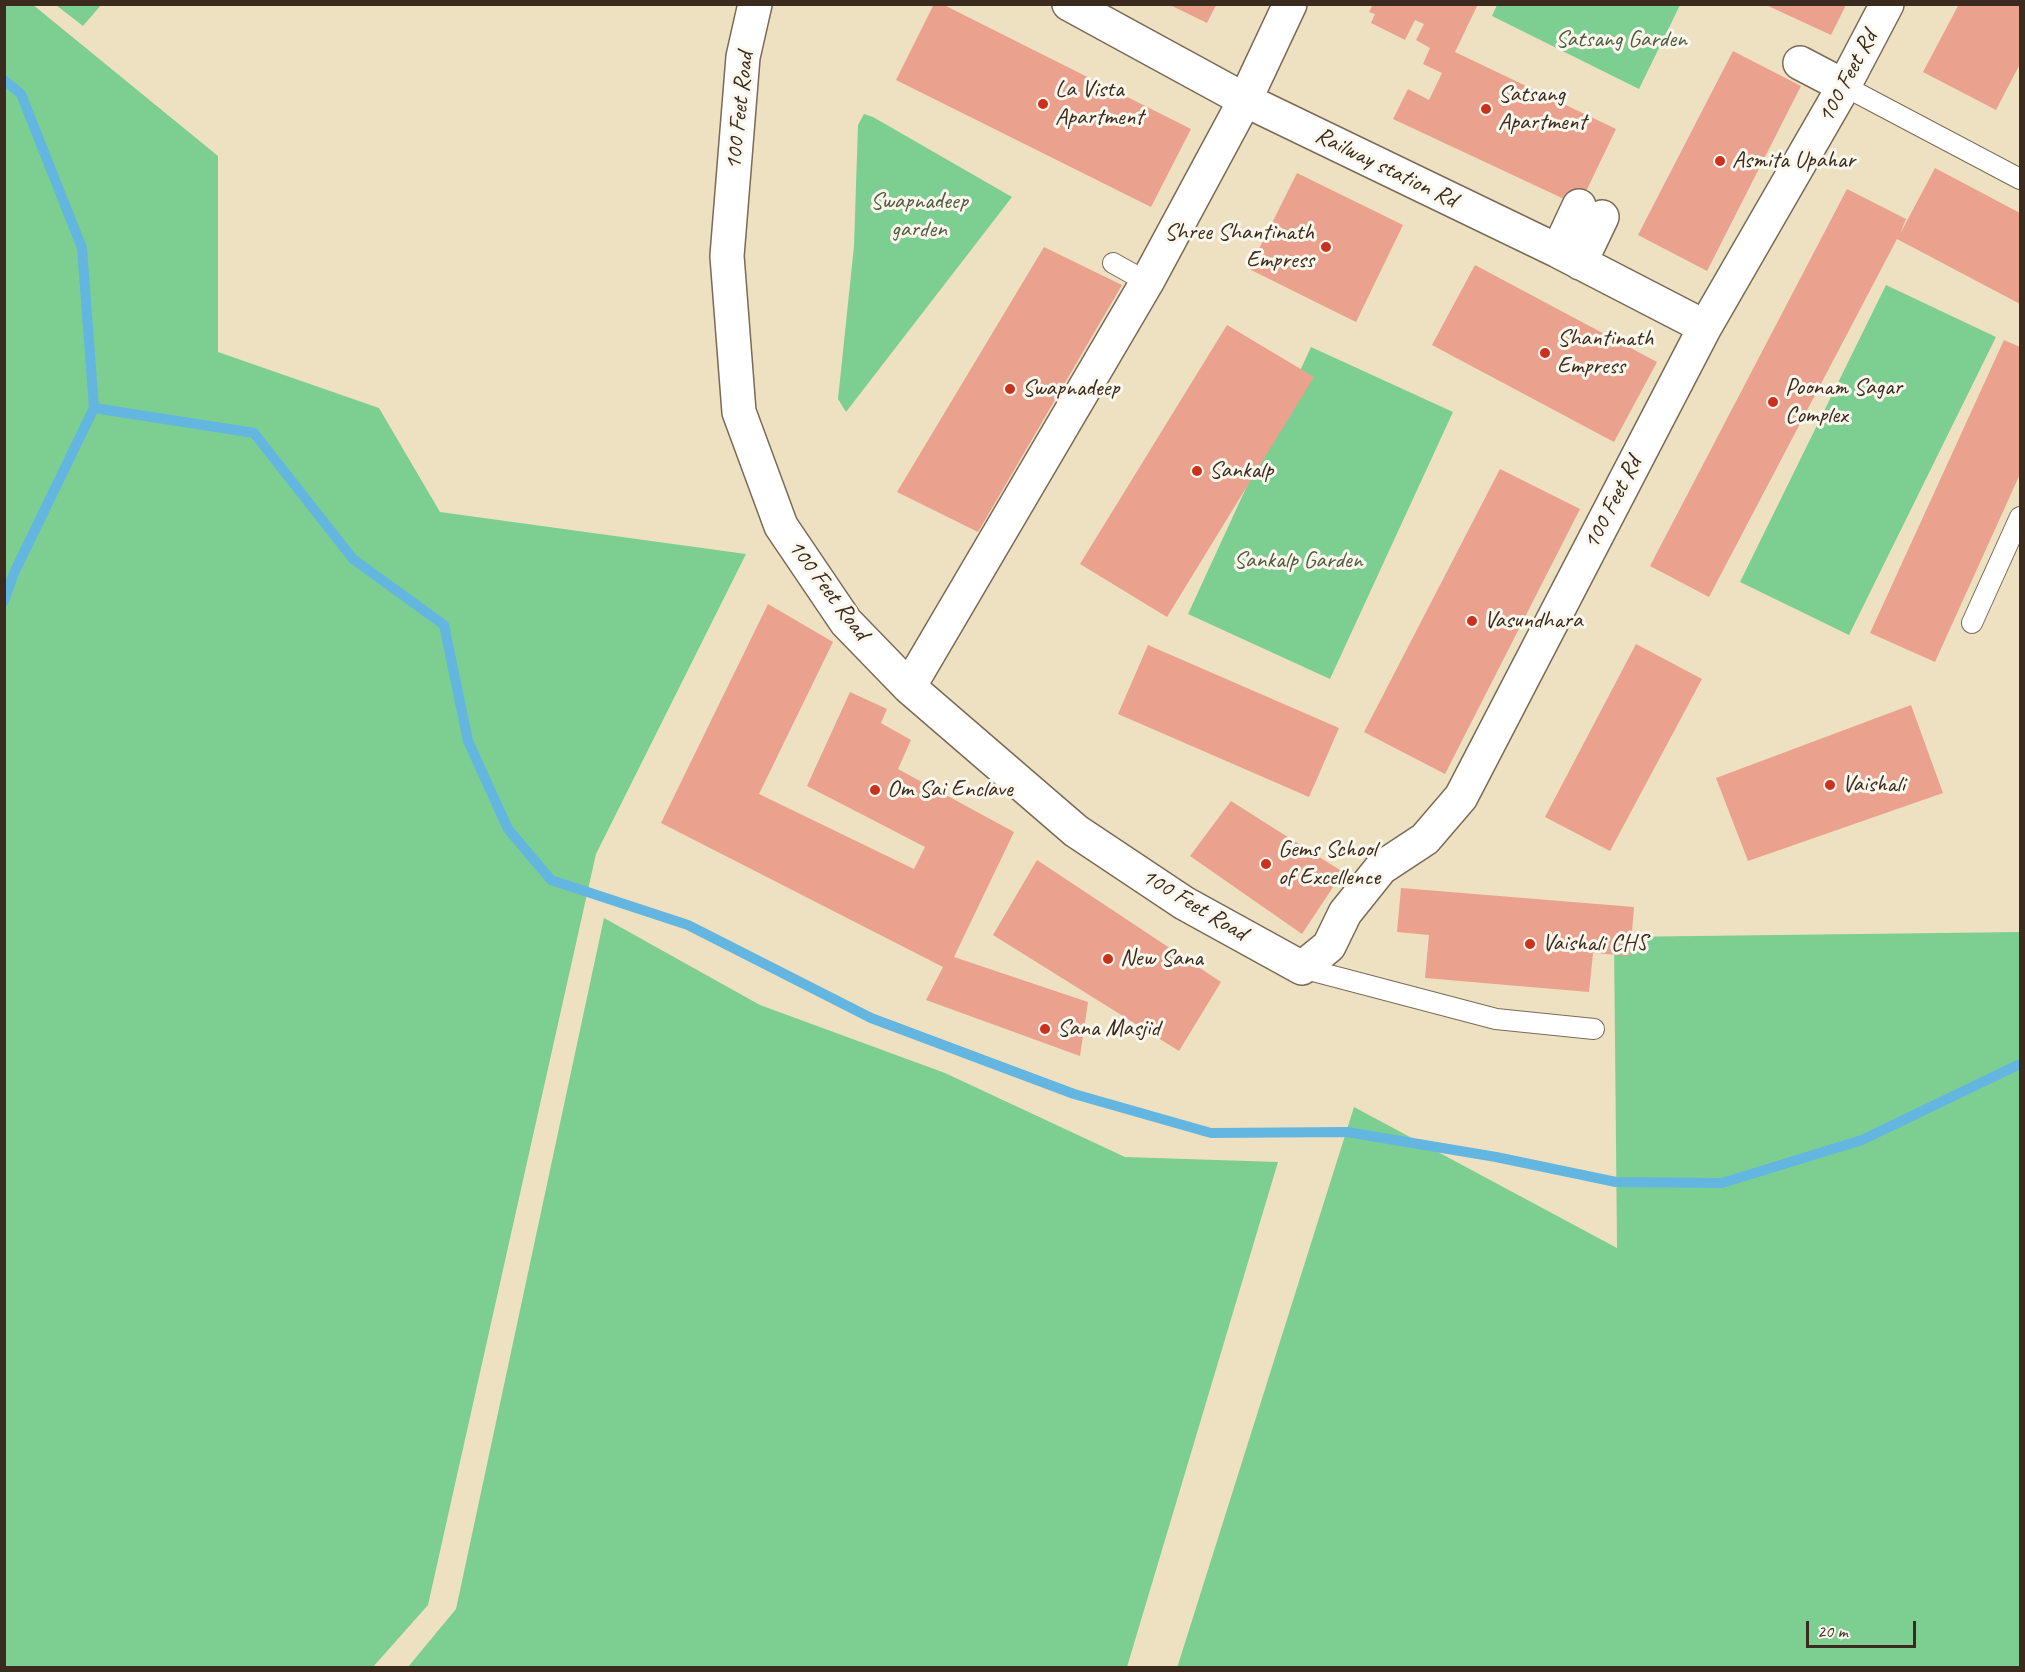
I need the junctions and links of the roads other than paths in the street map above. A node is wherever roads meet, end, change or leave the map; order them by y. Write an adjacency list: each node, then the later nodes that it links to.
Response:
1 (755, 4): 16 (street, 100 Feet Road)
2 (1069, 4): 7 (street, Railway station Rd)
3 (1290, 4): 7 (street)
4 (1887, 4): 6 (street, 100 Feet Rd)
5 (1800, 63): 6 (street)
6 (1844, 86): 8 (lane); 13 (street, 100 Feet Rd)
7 (1245, 100): 10 (street, Railway station Rd); 12 (street)
8 (2020, 179)
9 (1590, 212): 10 (street)
10 (1569, 257): 13 (street, Railway station Rd)
11 (1113, 263): 12 (lane)
12 (1148, 282): 16 (street)
13 (1705, 327): 17 (street, 100 Feet Rd)
14 (2020, 517): 15 (lane)
15 (1972, 623)
16 (909, 687): 17 (street, 100 Feet Road)
17 (1302, 968): 18 (lane)
18 (1594, 1029)

